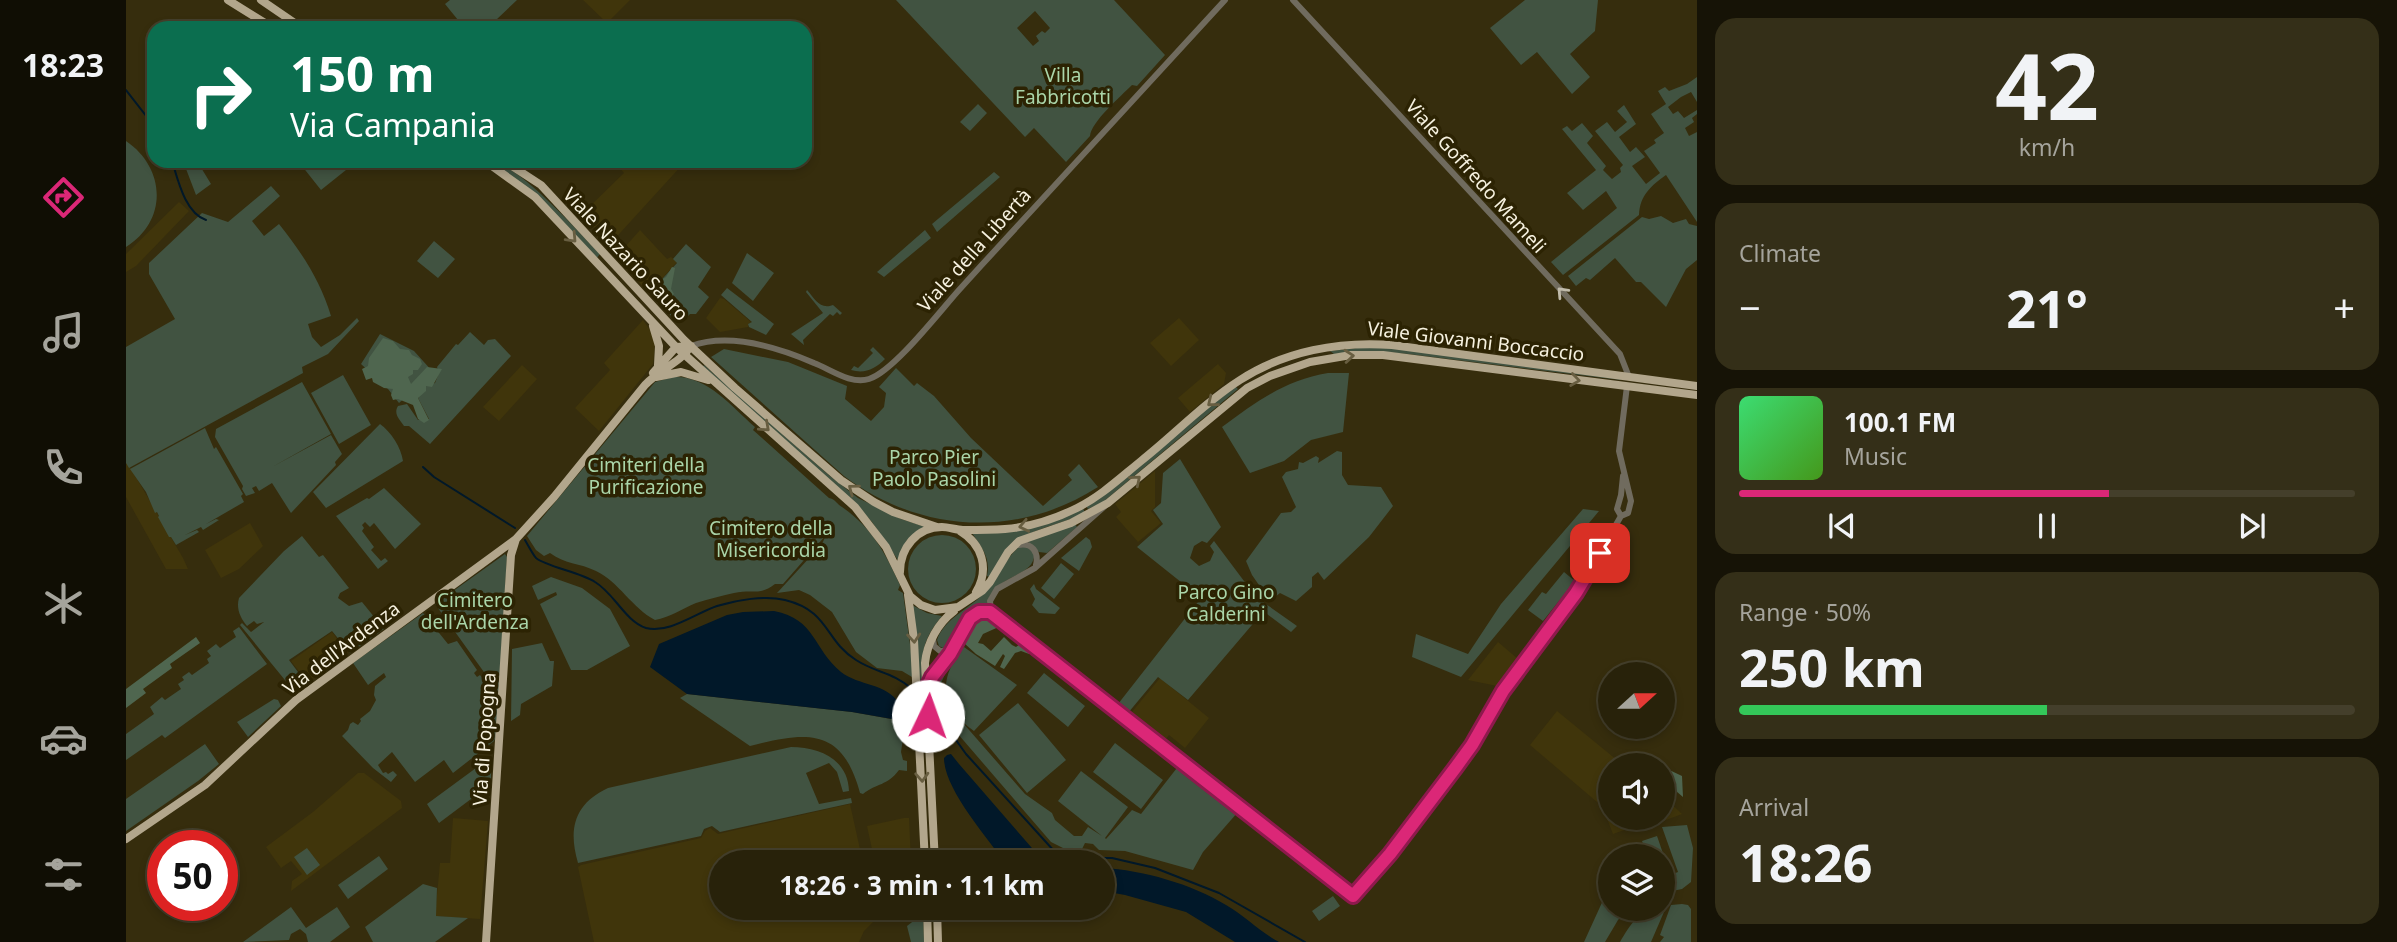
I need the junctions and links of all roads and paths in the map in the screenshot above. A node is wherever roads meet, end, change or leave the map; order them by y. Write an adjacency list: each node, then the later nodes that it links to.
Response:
1 (228, 0): 5 (main road)
2 (261, 0): 6 (main road)
3 (1225, 0): 10 (street, Viale della Libertà)
4 (1293, 0): 17 (street, Viale Goffredo Mameli, one-way to 4)
5 (262, 21)
6 (292, 21)
7 (495, 168): 9 (main road, Viale Nazario Sauro, one-way to 9)
8 (514, 168): 10 (main road, Viale Nazario Sauro)
9 (650, 321): 10 (main road, Viale Nazario Sauro); 13 (main road, Viale Nazario Sauro)
10 (684, 347): 13 (main road, Via dell'Ardenza); 14 (main road, Via dell'Ardenza); 16 (main road); 26 (main road, Viale Giovanni Boccaccio, one-way to 10)
11 (1315, 350): 12 (main road); 15 (main road, Viale Giovanni Boccaccio); 17 (main road, Viale Giovanni Boccaccio)
12 (1318, 360): 17 (main road, Viale Giovanni Boccaccio, one-way to 17); 19 (main road, Viale Giovanni Boccaccio)
13 (658, 365): 14 (main road, Via dell'Ardenza)
14 (650, 379): 16 (main road); 28 (main road, Via dell'Ardenza)
15 (1241, 380): 19 (main road); 27 (main road, Viale Giovanni Boccaccio, one-way to 27)
16 (714, 382): 31 (main road, one-way to 31)
17 (1628, 382): 18 (main road); 20 (main road); 21 (street)
18 (1697, 386)
19 (1247, 388): 23 (main road, Viale Giovanni Boccaccio, one-way to 19)
20 (1697, 395)
21 (1623, 474): 22 (street); 24 (street)
22 (1629, 503): 24 (street); 25 (street)
23 (1106, 504): 29 (main road, Viale Giovanni Boccaccio); 30 (street, Viale Giovanni Boccaccio)
24 (1620, 505): 25 (street)
25 (1621, 516): 35 (street)
26 (937, 527): 27 (main road, Viale Giovanni Boccaccio); 31 (main road)
27 (957, 530): 33 (main road)
28 (516, 539): 39 (main road, Via dell'Ardenza); 44 (main road, Via di Popogna)
29 (1013, 546): 30 (street); 33 (main road)
30 (1035, 568): 35 (street, Viale Giovanni Boccaccio)
31 (901, 575): 32 (main road)
32 (907, 592): 34 (main road); 40 (main road, one-way to 40)
33 (975, 594): 34 (main road)
34 (963, 605): 36 (main road)
35 (990, 612): 37 (street)
36 (933, 636): 37 (street); 38 (main road)
37 (956, 643): 38 (street)
38 (926, 691): 41 (main road)
39 (126, 839)
40 (924, 850)
41 (934, 850)
42 (927, 920): 45 (main road)
43 (937, 920): 46 (main road)
44 (486, 942)
45 (928, 942)
46 (938, 942)

